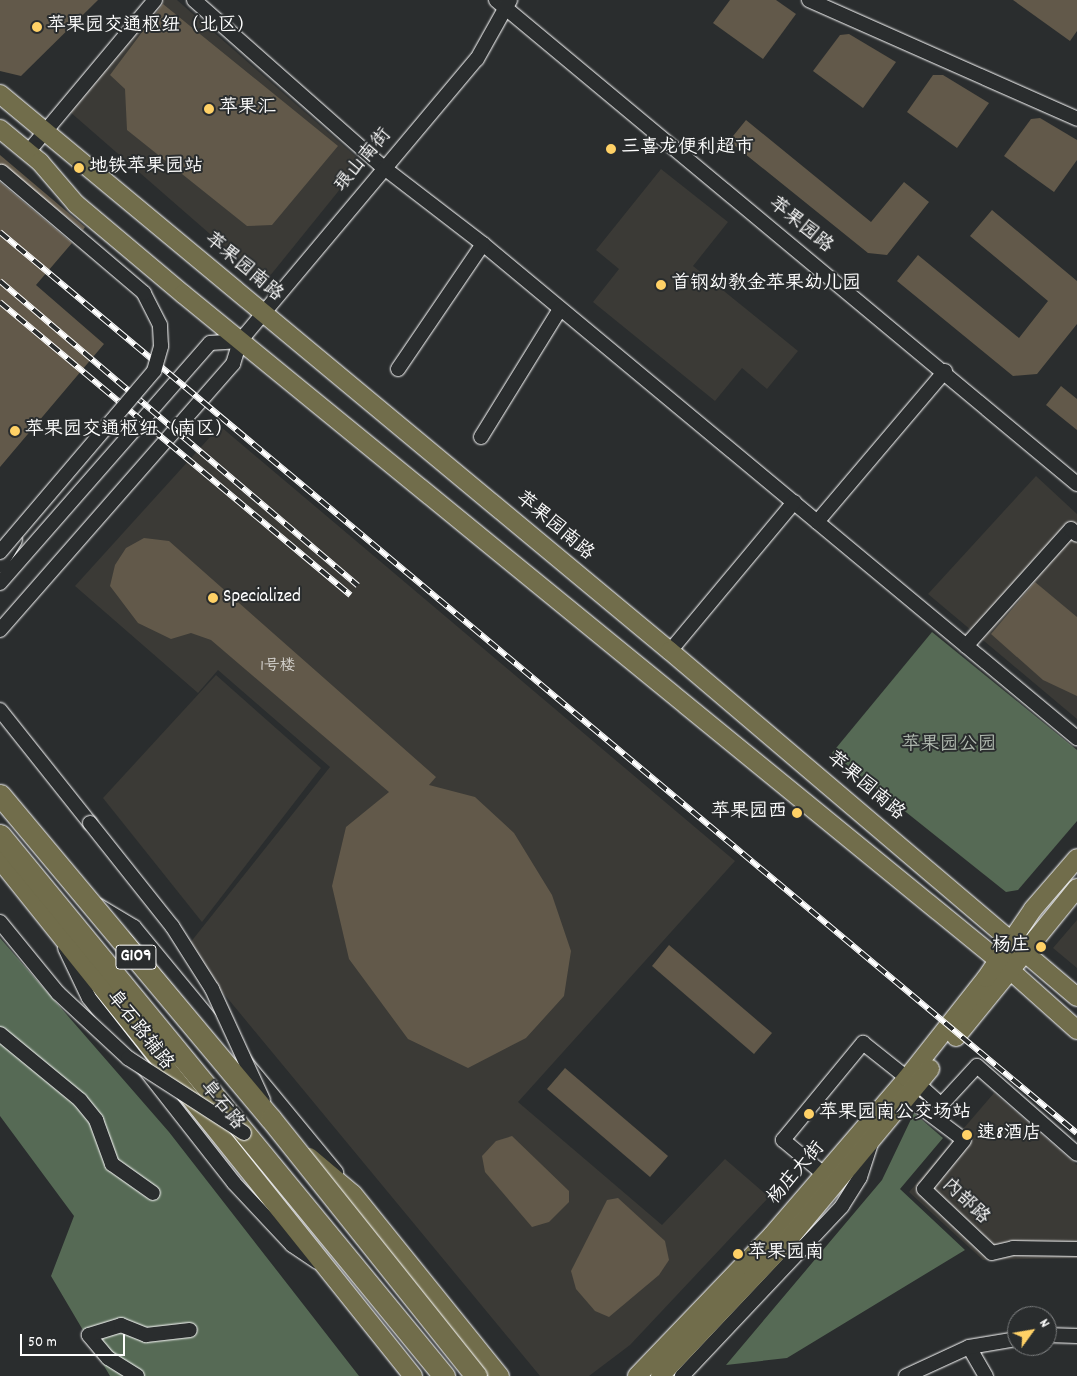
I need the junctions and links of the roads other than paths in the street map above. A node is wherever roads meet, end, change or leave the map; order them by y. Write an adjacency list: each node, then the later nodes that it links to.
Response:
1 (155, 0): 8 (street)
2 (194, 0): 10 (street)
3 (809, 0): 6 (street)
4 (504, 2): 10 (street, 琅山南街); 17 (street, 苹果园路)
5 (0, 94): 8 (main road, 苹果园南路)
6 (1077, 118)
7 (0, 128): 9 (main road)
8 (44, 132): 9 (street); 14 (main road, 苹果园南路)
9 (28, 152): 15 (main road)
10 (383, 167): 12 (street); 14 (street, 琅山南街)
11 (0, 171): 21 (street, bridge)
12 (483, 244): 13 (street); 16 (street)
13 (560, 309): 18 (street); 20 (street)
14 (263, 313): 15 (street, 琅山南街); 29 (main road, 苹果园南路)
15 (240, 341): 26 (street); 27 (street); 40 (main road)
16 (398, 369)
17 (945, 372): 19 (street, 苹果园路); 22 (street)
18 (481, 437)
19 (1077, 484)
20 (794, 502): 22 (street); 29 (street)
21 (29, 516): 24 (street, bridge); 25 (street, bridge)
22 (817, 522): 28 (street)
23 (1077, 535): 28 (street)
24 (0, 552)
25 (0, 565)
26 (0, 583)
27 (0, 630)
28 (966, 646): 31 (street)
29 (670, 650): 39 (main road, 苹果园南路)
30 (0, 710): 46 (street, bridge)
31 (1077, 738)
32 (0, 795): 37 (main road, 阜石路); 46 (highway, 阜石路 / G109, bridge)
33 (0, 835): 47 (highway, 阜石路 / G109)
34 (1077, 858): 39 (main road)
35 (0, 860): 60 (main road, 阜石路)
36 (1077, 888): 39 (main road)
37 (78, 894): 52 (main road, 阜石路); 52 (street)
38 (0, 922): 47 (street, bridge)
39 (1019, 945): 40 (main road, 杨庄大街); 41 (main road, 苹果园南路)
40 (1004, 966): 42 (main road); 44 (main road, 杨庄大街)
41 (1077, 997)
42 (1077, 1030)
43 (0, 1034): 51 (street)
44 (911, 1086): 45 (street, 内部路); 48 (main road, 杨庄大街); 50 (main road, 杨庄大街); 50 (street, 内部路)
45 (936, 1110): 49 (street); 53 (street, 内部路)
46 (271, 1120): 62 (highway, 阜石路 / G109, bridge)
47 (244, 1133): 61 (highway, 阜石路 / G109)
48 (873, 1138): 50 (main road, 杨庄大街); 66 (street, 杨庄大街)
49 (1077, 1154)
50 (829, 1179): 64 (main road, 杨庄大街); 65 (main road, 杨庄大街)
51 (153, 1193)
52 (354, 1194): 63 (main road, 阜石路)
53 (1077, 1250)
54 (190, 1330): 59 (street)
55 (1057, 1335): 56 (street)
56 (1077, 1336)
57 (1007, 1341): 58 (street)
58 (969, 1347): 67 (street); 68 (street)
59 (137, 1376)
60 (413, 1376)
61 (444, 1376)
62 (476, 1376)
63 (500, 1376)
64 (636, 1376)
65 (660, 1376)
66 (682, 1376)
67 (906, 1376)
68 (986, 1376)

